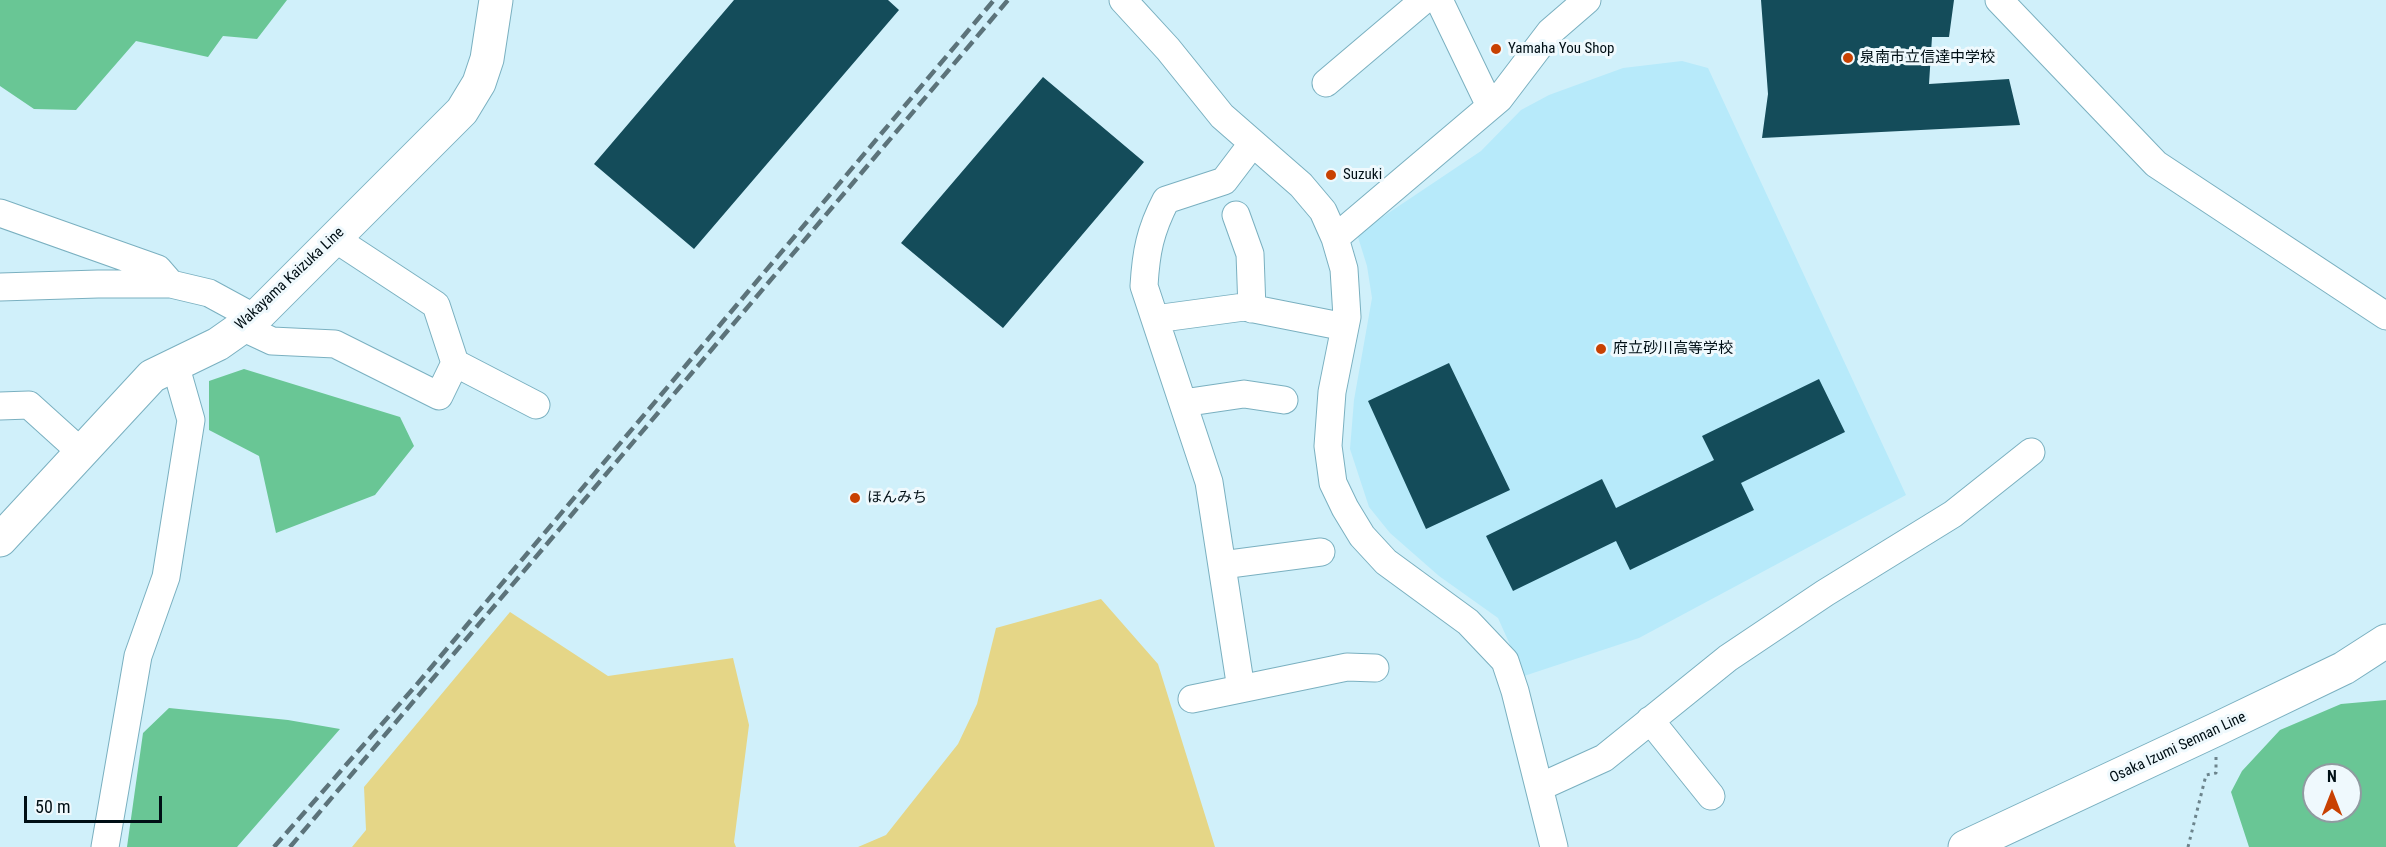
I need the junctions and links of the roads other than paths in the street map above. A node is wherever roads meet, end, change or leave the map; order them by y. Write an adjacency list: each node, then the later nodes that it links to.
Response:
1 (496, 0): 12 (main road, Wakayama Kaizuka Line)
2 (1124, 0): 9 (street)
3 (1424, 0): 7 (street)
4 (1438, 0): 8 (street)
5 (1587, 0): 8 (street)
6 (1999, 0): 17 (street)
7 (1326, 83)
8 (1490, 106): 13 (street)
9 (1252, 144): 13 (street); 18 (street)
10 (0, 213): 14 (street)
11 (1236, 215): 16 (street)
12 (334, 238): 19 (main road, Wakayama Kaizuka Line); 21 (street)
13 (1335, 238): 20 (street)
14 (171, 284): 15 (street); 19 (street)
15 (0, 287)
16 (1252, 309): 18 (street); 20 (street)
17 (2386, 316)
18 (1155, 319): 24 (street)
19 (248, 322): 21 (street); 22 (main road, Wakayama Kaizuka Line)
20 (1345, 327): 37 (street)
21 (455, 363): 25 (street)
22 (175, 364): 27 (main road, Wakayama Kaizuka Line); 39 (street)
23 (1284, 400): 24 (street)
24 (1183, 403): 31 (street)
25 (536, 405)
26 (0, 406): 27 (street)
27 (81, 452): 29 (main road, Wakayama Kaizuka Line)
28 (2031, 452): 36 (street)
29 (0, 540)
30 (1321, 552): 31 (street)
31 (1222, 565): 34 (street)
32 (2386, 641): 41 (main road, Osaka Izumi Sennan Line)
33 (1376, 668): 34 (street)
34 (1241, 689): 35 (street)
35 (1192, 699)
36 (1650, 720): 37 (street); 38 (street)
37 (1540, 787): 40 (street)
38 (1711, 796)
39 (105, 847)
40 (1554, 847)
41 (1965, 847)

